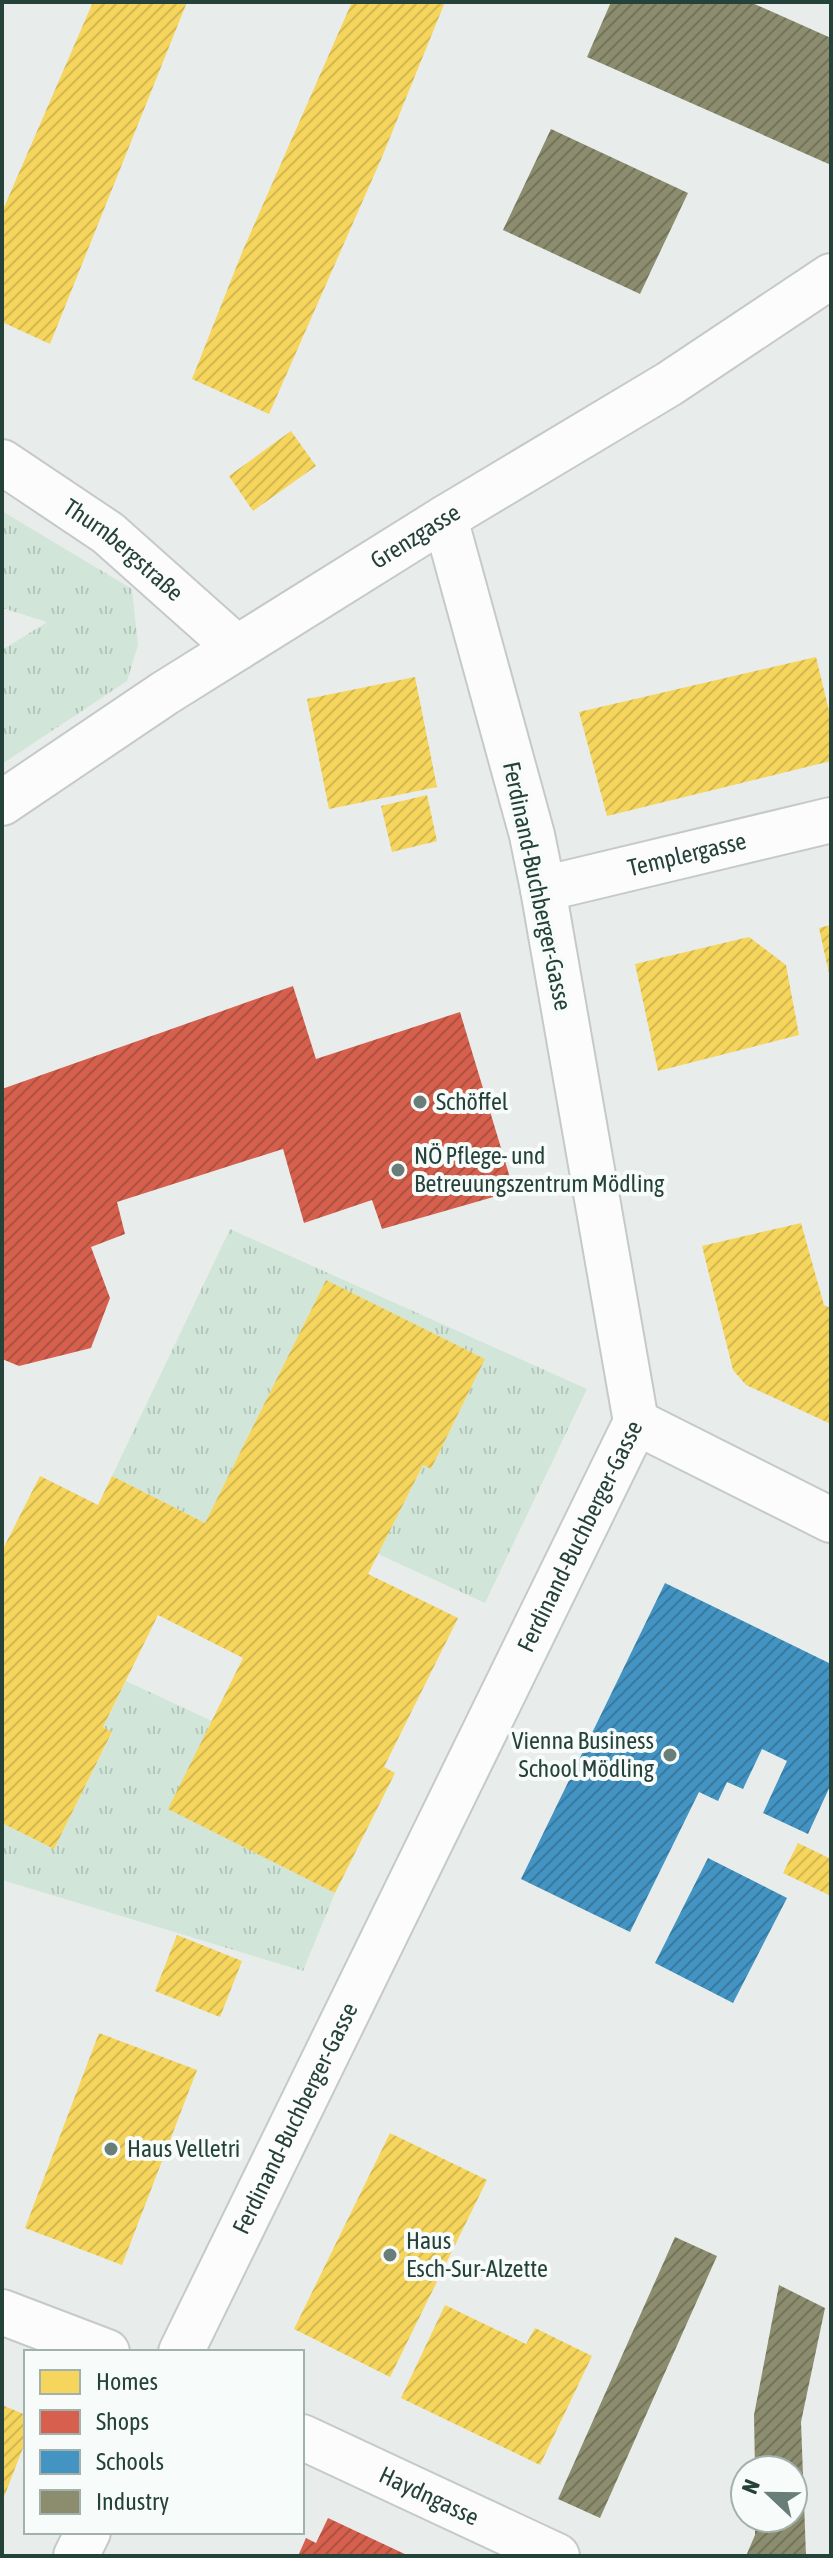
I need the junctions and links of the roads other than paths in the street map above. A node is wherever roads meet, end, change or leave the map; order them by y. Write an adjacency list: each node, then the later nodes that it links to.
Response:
1 (831, 276): 3 (street, Grenzgasse)
2 (2, 462): 4 (street, Thurnbergstraße)
3 (445, 518): 4 (street, Grenzgasse); 7 (street, Ferdinand-Buchberger-Gasse)
4 (237, 648): 5 (street, Grenzgasse)
5 (2, 803)
6 (831, 820): 7 (street, Templergasse)
7 (543, 889): 8 (street, Ferdinand-Buchberger-Gasse)
8 (636, 1422): 9 (street); 12 (street, Ferdinand-Buchberger-Gasse)
9 (831, 1520)
10 (2, 2312): 11 (street)
11 (102, 2350)
12 (182, 2350)
13 (304, 2438): 16 (street, Haydngasse)
14 (87, 2534): 15 (street)
15 (76, 2556)
16 (557, 2556)

